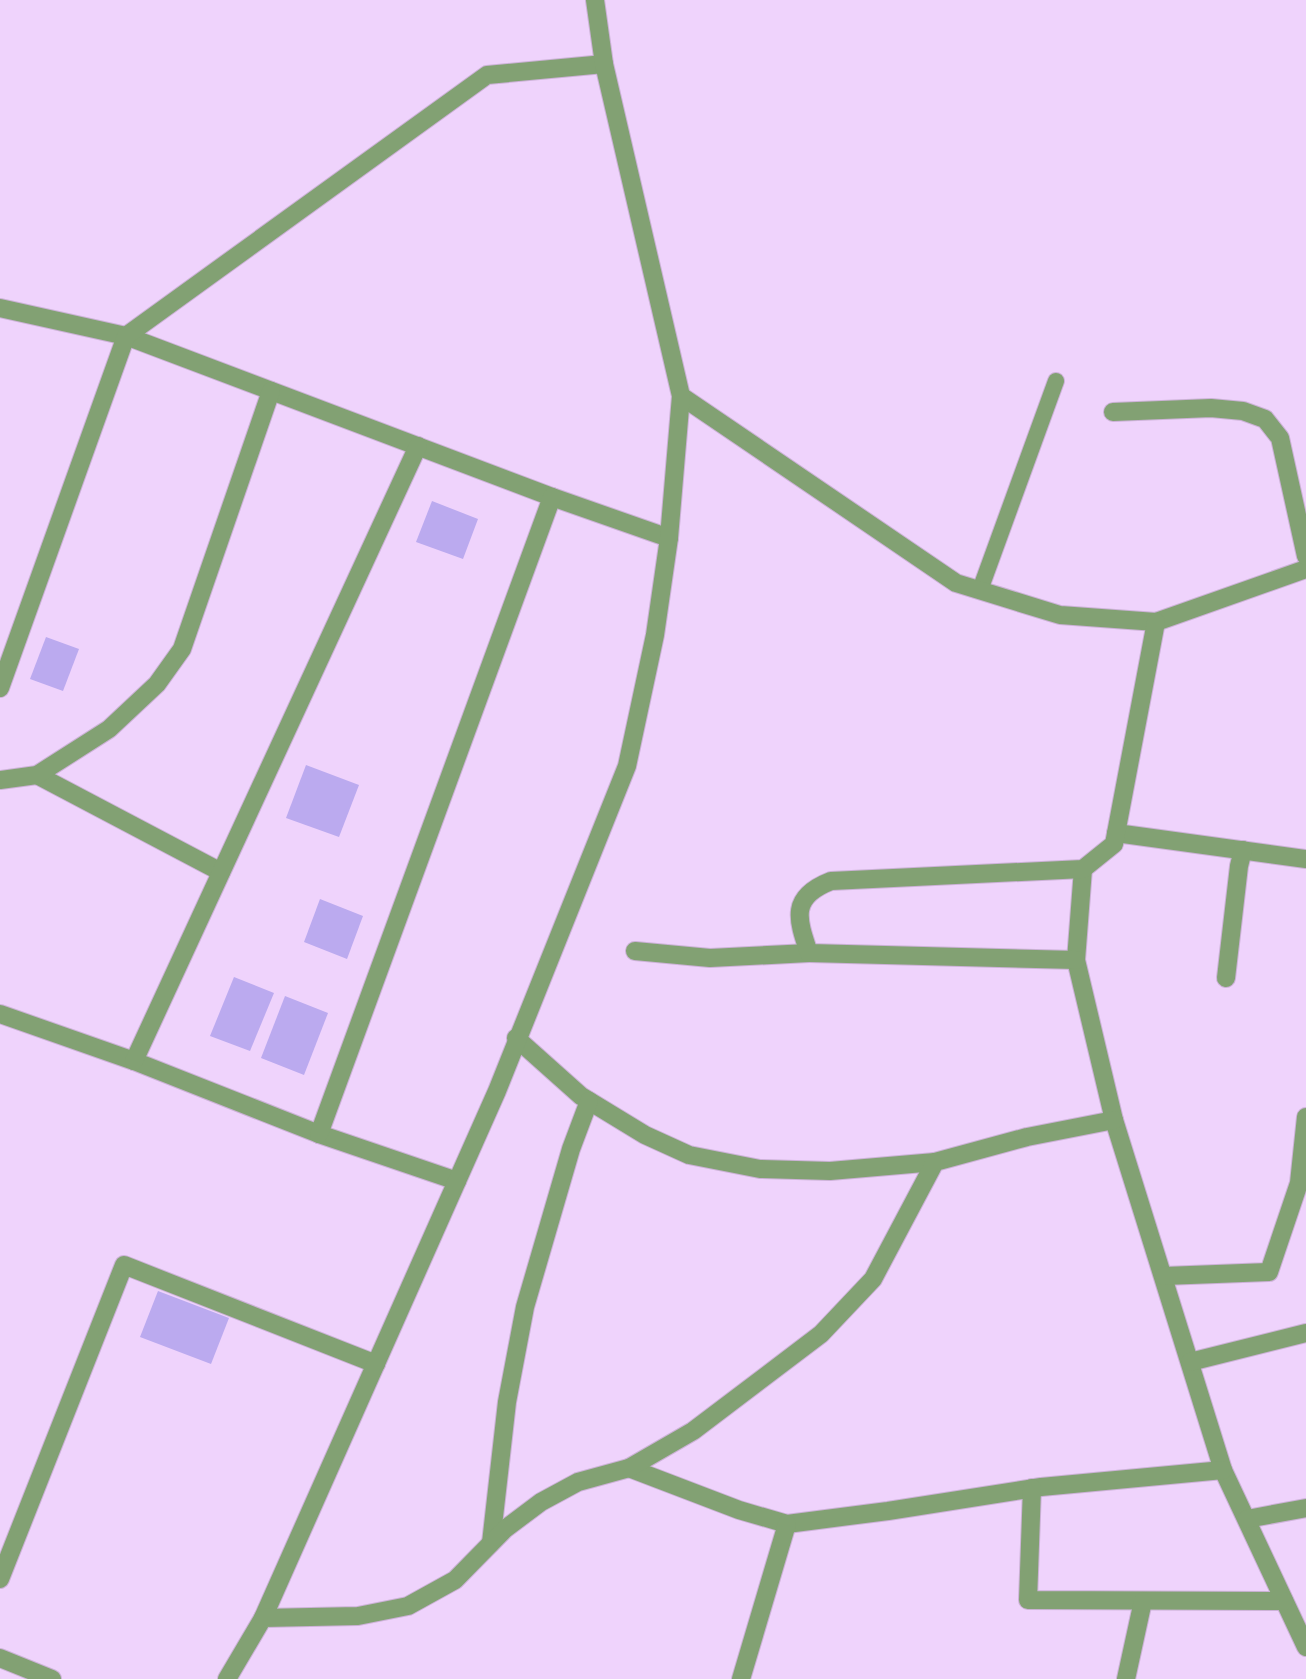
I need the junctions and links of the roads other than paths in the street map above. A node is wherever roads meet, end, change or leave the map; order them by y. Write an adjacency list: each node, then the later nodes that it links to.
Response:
1 (595, 0): 2 (street)
2 (604, 64): 4 (street); 7 (street)
3 (0, 308): 4 (street)
4 (126, 336): 6 (street); 16 (street)
5 (1056, 381): 14 (lane)
6 (271, 391): 9 (street); 17 (street)
7 (681, 396): 11 (street); 14 (street)
8 (1113, 412): 12 (street)
9 (418, 446): 10 (street); 23 (street)
10 (552, 497): 11 (street); 34 (street)
11 (669, 538): 29 (street)
12 (1306, 556)
13 (1306, 569): 15 (street)
14 (980, 590): 15 (street)
15 (1156, 622): 19 (street)
16 (0, 688)
17 (37, 775): 18 (street); 23 (street)
18 (0, 780)
19 (1116, 833): 20 (street); 22 (street)
20 (1243, 850): 21 (street); 27 (street)
21 (1306, 859)
22 (1083, 869): 25 (street); 26 (street)
23 (221, 872): 30 (street)
24 (635, 951): 25 (street)
25 (810, 953): 26 (street)
26 (1076, 960): 33 (street)
27 (1226, 978)
28 (0, 1014): 30 (street)
29 (516, 1038): 31 (street); 36 (street)
30 (134, 1061): 34 (street)
31 (589, 1101): 35 (street); 48 (street)
32 (1306, 1117): 37 (street)
33 (1114, 1120): 35 (street); 38 (street)
34 (319, 1134): 36 (street)
35 (935, 1162): 42 (street)
36 (457, 1181): 41 (street)
37 (1303, 1182): 38 (street)
38 (1164, 1276): 40 (street)
39 (1306, 1333): 40 (street)
40 (1190, 1362): 43 (street)
41 (376, 1364): 49 (street); 52 (street)
42 (629, 1468): 47 (street); 48 (street)
43 (1223, 1470): 44 (street); 46 (street)
44 (1032, 1488): 47 (street); 50 (street)
45 (1306, 1508): 46 (street)
46 (1246, 1519): 51 (street)
47 (786, 1524): 57 (street)
48 (491, 1544): 52 (street)
49 (0, 1579)
50 (1143, 1601): 51 (street); 58 (street)
51 (1284, 1601): 53 (street)
52 (262, 1618): 56 (street)
53 (1306, 1647)
54 (0, 1658): 55 (street)
55 (52, 1679)
56 (227, 1679)
57 (741, 1679)
58 (1126, 1679)

